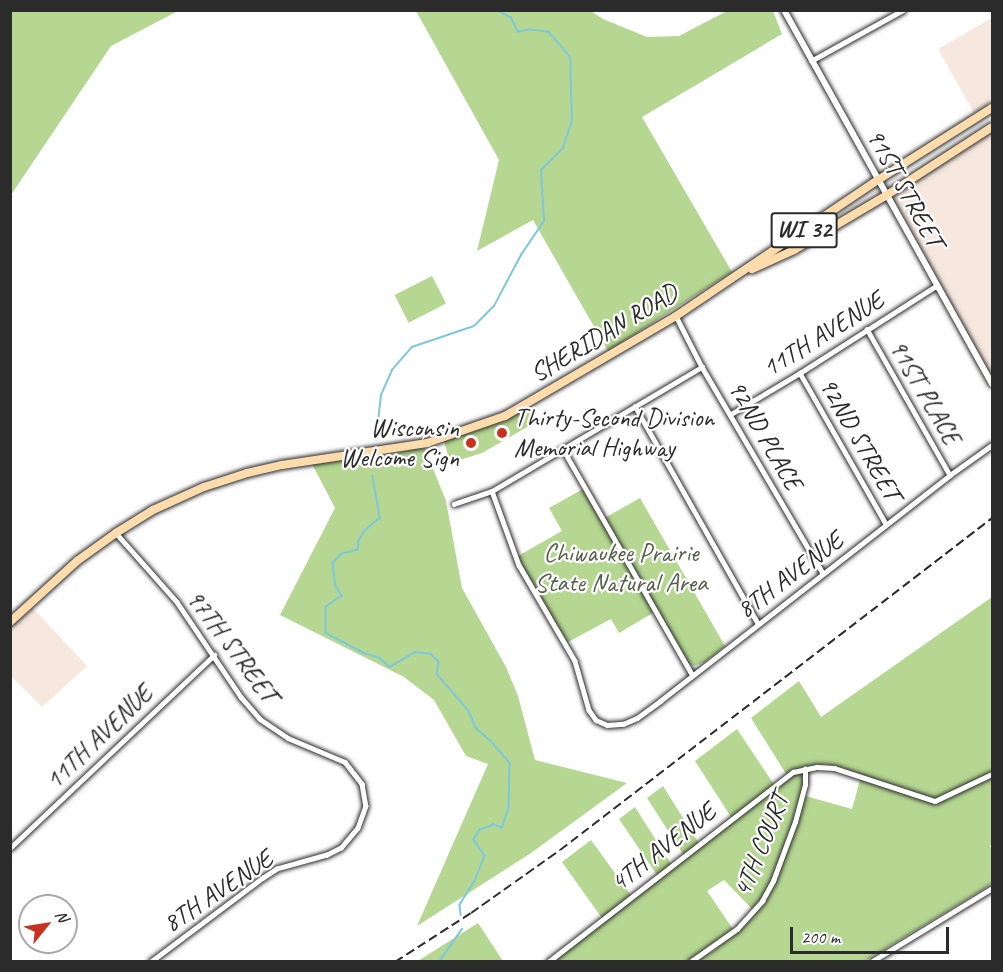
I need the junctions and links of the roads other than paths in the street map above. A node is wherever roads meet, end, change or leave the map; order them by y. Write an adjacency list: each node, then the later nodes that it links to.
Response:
1 (783, 10): 3 (street, 91ST STREET)
2 (903, 10): 3 (street)
3 (812, 61): 6 (street, 91ST STREET)
4 (993, 108): 6 (main road, SHERIDAN ROAD / WI 32)
5 (993, 126): 7 (main road, SHERIDAN ROAD / WI 32)
6 (878, 180): 7 (street, 91ST STREET); 8 (main road, SHERIDAN ROAD / WI 32)
7 (886, 195): 8 (main road, SHERIDAN ROAD / WI 32); 9 (street, 91ST STREET)
8 (730, 279): 10 (main road, SHERIDAN ROAD / WI 32)
9 (936, 286): 11 (street, 11TH AVENUE); 14 (street, 91ST STREET)
10 (676, 316): 12 (street, 92ND PLACE); 23 (main road, SHERIDAN ROAD / WI 32)
11 (867, 329): 13 (street, 11TH AVENUE); 19 (street, 91ST PLACE)
12 (702, 367): 15 (street); 16 (street, 92ND PLACE)
13 (800, 373): 16 (street, 11TH AVENUE); 22 (street, 92ND STREET)
14 (993, 384)
15 (635, 406): 18 (street); 26 (street)
16 (731, 414): 24 (street, 92ND PLACE)
17 (993, 446): 19 (street, 8TH AVENUE)
18 (563, 449): 20 (street); 28 (street)
19 (950, 475): 22 (street, 8TH AVENUE)
20 (492, 491): 21 (street); 28 (street, 8TH AVENUE)
21 (454, 504)
22 (886, 524): 24 (street, 8TH AVENUE)
23 (116, 533): 25 (main road, SHERIDAN ROAD / WI 32); 27 (street, 97TH STREET)
24 (823, 573): 26 (street, 8TH AVENUE)
25 (10, 622)
26 (758, 623): 28 (street, 8TH AVENUE)
27 (214, 655): 31 (street, 97TH STREET); 32 (street, 11TH AVENUE)
28 (692, 674)
29 (805, 769): 30 (street); 35 (street, 4TH AVENUE); 36 (street, 4TH COURT)
30 (993, 774)
31 (364, 816): 34 (street, 8TH AVENUE)
32 (10, 848)
33 (993, 888): 37 (street)
34 (151, 962)
35 (549, 962)
36 (690, 962)
37 (871, 962)

